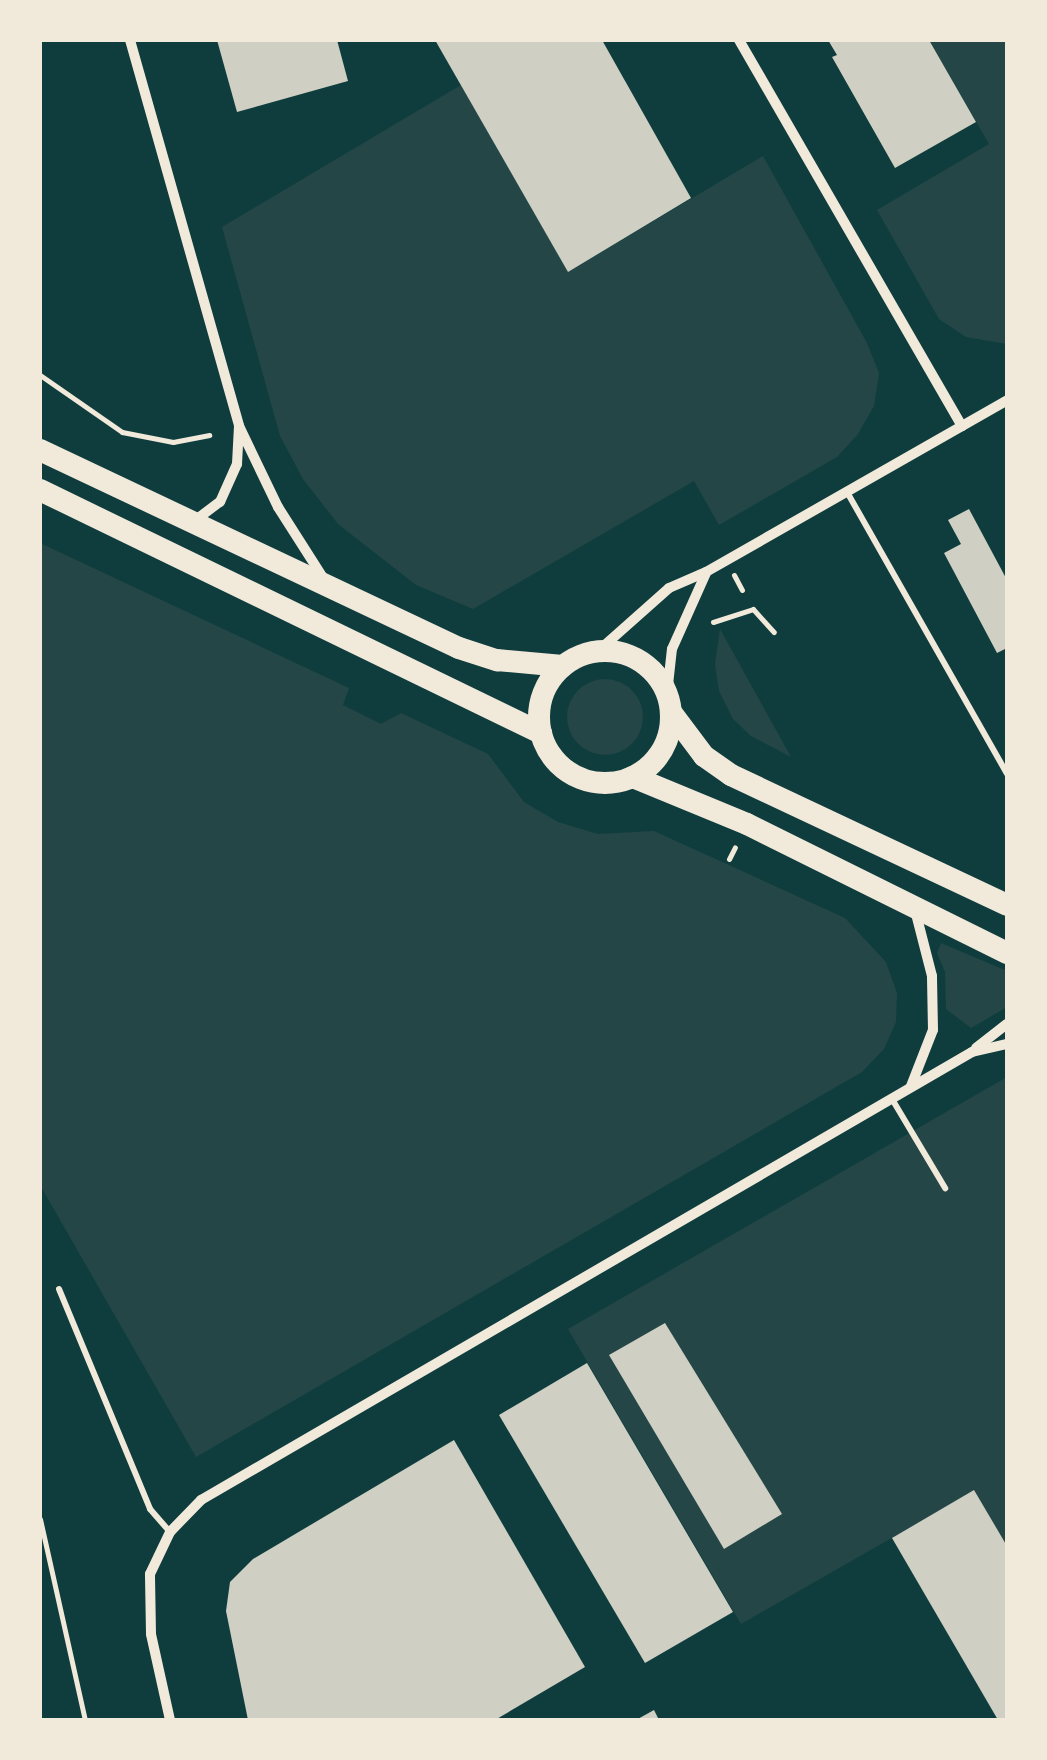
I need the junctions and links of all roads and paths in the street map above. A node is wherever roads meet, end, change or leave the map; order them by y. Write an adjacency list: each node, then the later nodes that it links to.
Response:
1 (130, 40): 5 (street)
2 (739, 40): 6 (street)
3 (40, 375): 7 (path)
4 (1007, 400): 6 (street)
5 (239, 426): 11 (street); 13 (street)
6 (962, 426): 10 (street)
7 (209, 435)
8 (40, 450): 11 (main road)
9 (40, 490): 19 (main road)
10 (848, 492): 12 (street); 20 (lane)
11 (193, 522): 13 (main road)
12 (706, 572): 16 (street); 18 (street)
13 (328, 586): 17 (main road)
14 (713, 622): 15 (path)
15 (774, 632)
16 (597, 652): 17 (main road); 18 (main road)
17 (563, 666): 19 (main road)
18 (669, 703): 21 (main road); 22 (main road)
19 (541, 733): 21 (main road)
20 (1007, 774)
21 (633, 777): 23 (main road)
22 (1007, 905)
23 (915, 910): 24 (main road); 28 (street)
24 (1007, 953)
25 (1007, 1024): 27 (street)
26 (1007, 1044): 27 (street)
27 (972, 1052): 28 (street)
28 (911, 1087): 29 (street)
29 (892, 1099): 30 (lane); 33 (street)
30 (945, 1188)
31 (58, 1289): 33 (lane)
32 (40, 1519): 34 (path)
33 (170, 1532): 35 (street)
34 (85, 1720)
35 (170, 1720)

